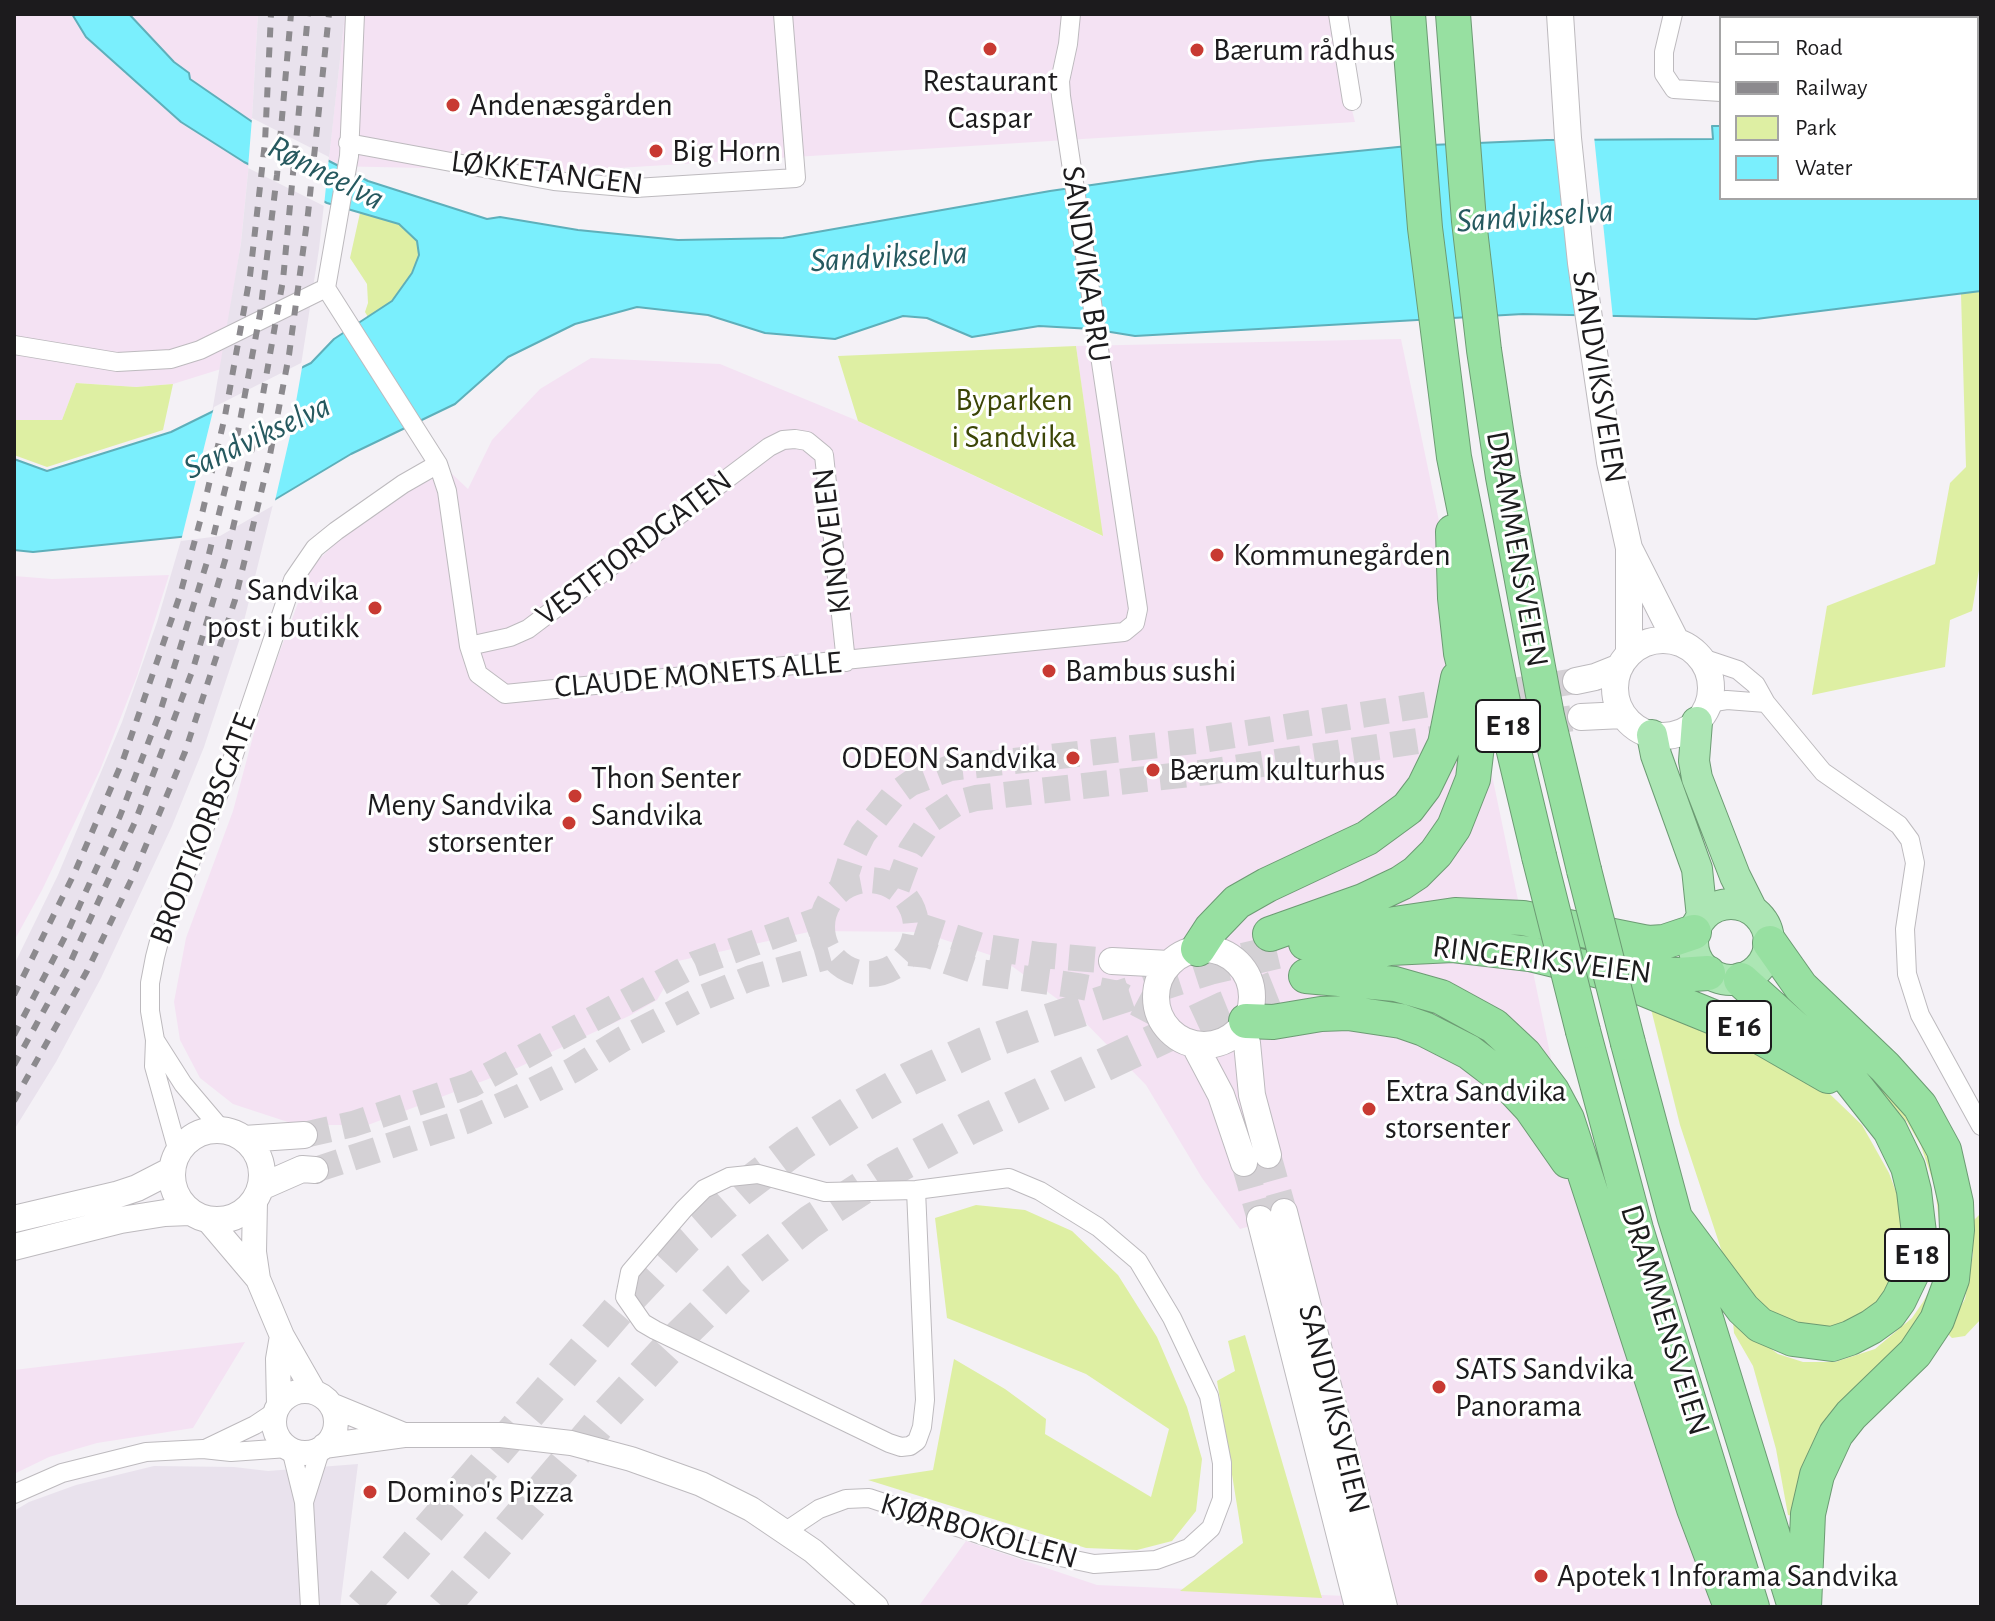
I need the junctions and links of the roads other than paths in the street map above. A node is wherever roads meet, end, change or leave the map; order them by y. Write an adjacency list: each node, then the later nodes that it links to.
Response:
1 (355, 14): 11 (street)
2 (783, 14): 11 (street, LØKKETANGEN)
3 (1071, 14): 18 (street, SANDVIKA BRU)
4 (1338, 14): 10 (street)
5 (1408, 14): 15 (highway, DRAMMENSVEIEN / E 18)
6 (1453, 14): 53 (highway, DRAMMENSVEIEN / E 18, bridge)
7 (1560, 14): 17 (main road, SANDVIKSVEIEN)
8 (1673, 14): 9 (street)
9 (1719, 92)
10 (1352, 101)
11 (348, 150): 12 (street)
12 (326, 288): 13 (street); 16 (street, CLAUDE MONETS ALLE)
13 (14, 345)
14 (795, 439): 20 (street, VESTFJORDGATEN); 24 (street, KINOVEIEN)
15 (1454, 457): 21 (highway, E 18); 73 (highway, DRAMMENSVEIEN / E 18, bridge)
16 (438, 464): 20 (street, CLAUDE MONETS ALLE); 41 (street, BRODTKORBSGATE)
17 (1629, 548): 19 (main road, SANDVIKSVEIEN); 23 (main road, SANDVIKSVEIEN)
18 (1135, 623): 24 (street, CLAUDE MONETS ALLE)
19 (1676, 641): 22 (main road); 23 (main road)
20 (469, 646): 24 (street, CLAUDE MONETS ALLE)
21 (1461, 653): 34 (highway, E 18); 36 (highway, E 18)
22 (1699, 657): 26 (street); 27 (main road)
23 (1624, 660): 25 (main road); 28 (main road)
24 (846, 662)
25 (1576, 681)
26 (1766, 703): 27 (street); 44 (street)
27 (1703, 712): 30 (main road); 31 (highway)
28 (1623, 715): 29 (main road); 30 (main road)
29 (1581, 717)
30 (1652, 735): 32 (highway)
31 (1752, 910): 32 (highway); 33 (highway)
32 (1698, 925): 36 (highway, RINGERIKSVEIEN); 38 (highway, E 16)
33 (1770, 943): 39 (highway, E 16); 67 (highway, E 18)
34 (1184, 957): 35 (main road); 40 (main road); 42 (main road)
35 (1112, 961)
36 (1285, 961): 37 (highway, RINGERIKSVEIEN / E 16); 50 (highway)
37 (1604, 972): 38 (highway, RINGERIKSVEIEN / E 16); 43 (highway, E 16)
38 (1708, 973): 39 (highway, E 16)
39 (1741, 980): 43 (highway, E 18)
40 (1244, 1024): 42 (main road); 42 (main road); 50 (highway)
41 (155, 1040): 45 (street, BRODTKORBSGATE); 47 (street, BRODTKORBSGATE)
42 (1194, 1044)
43 (1865, 1100): 53 (highway, E 18)
44 (1981, 1126)
45 (233, 1134): 46 (main road); 47 (main road); 51 (main road)
46 (304, 1135)
47 (175, 1161): 52 (main road); 54 (main road)
48 (315, 1170): 51 (main road)
49 (916, 1190): 49 (street, KJØRBOKOLLEN); 66 (street, KJØRBOKOLLEN)
50 (1589, 1191): 72 (highway)
51 (258, 1194): 52 (main road); 56 (street)
52 (199, 1216): 55 (main road); 56 (street)
53 (1675, 1218): 67 (highway, DRAMMENSVEIEN / E 18)
54 (14, 1219)
55 (14, 1247)
56 (258, 1279): 57 (street)
57 (282, 1336): 58 (street); 59 (street)
58 (322, 1398): 59 (street); 60 (street); 61 (street)
59 (278, 1408): 62 (street); 63 (street)
60 (404, 1435): 61 (street); 66 (street)
61 (322, 1447): 62 (street); 65 (street)
62 (289, 1448): 63 (street); 65 (street)
63 (203, 1449): 64 (street)
64 (14, 1494)
65 (304, 1502): 68 (street)
66 (786, 1531): 69 (street)
67 (1793, 1553): 74 (highway, E 18); 75 (highway, E 18)
68 (310, 1607)
69 (876, 1607)
70 (1358, 1607): 71 (main road, SANDVIKSVEIEN)
71 (1384, 1607)
72 (1731, 1607)
73 (1752, 1607)
74 (1795, 1607)
75 (1804, 1607)

